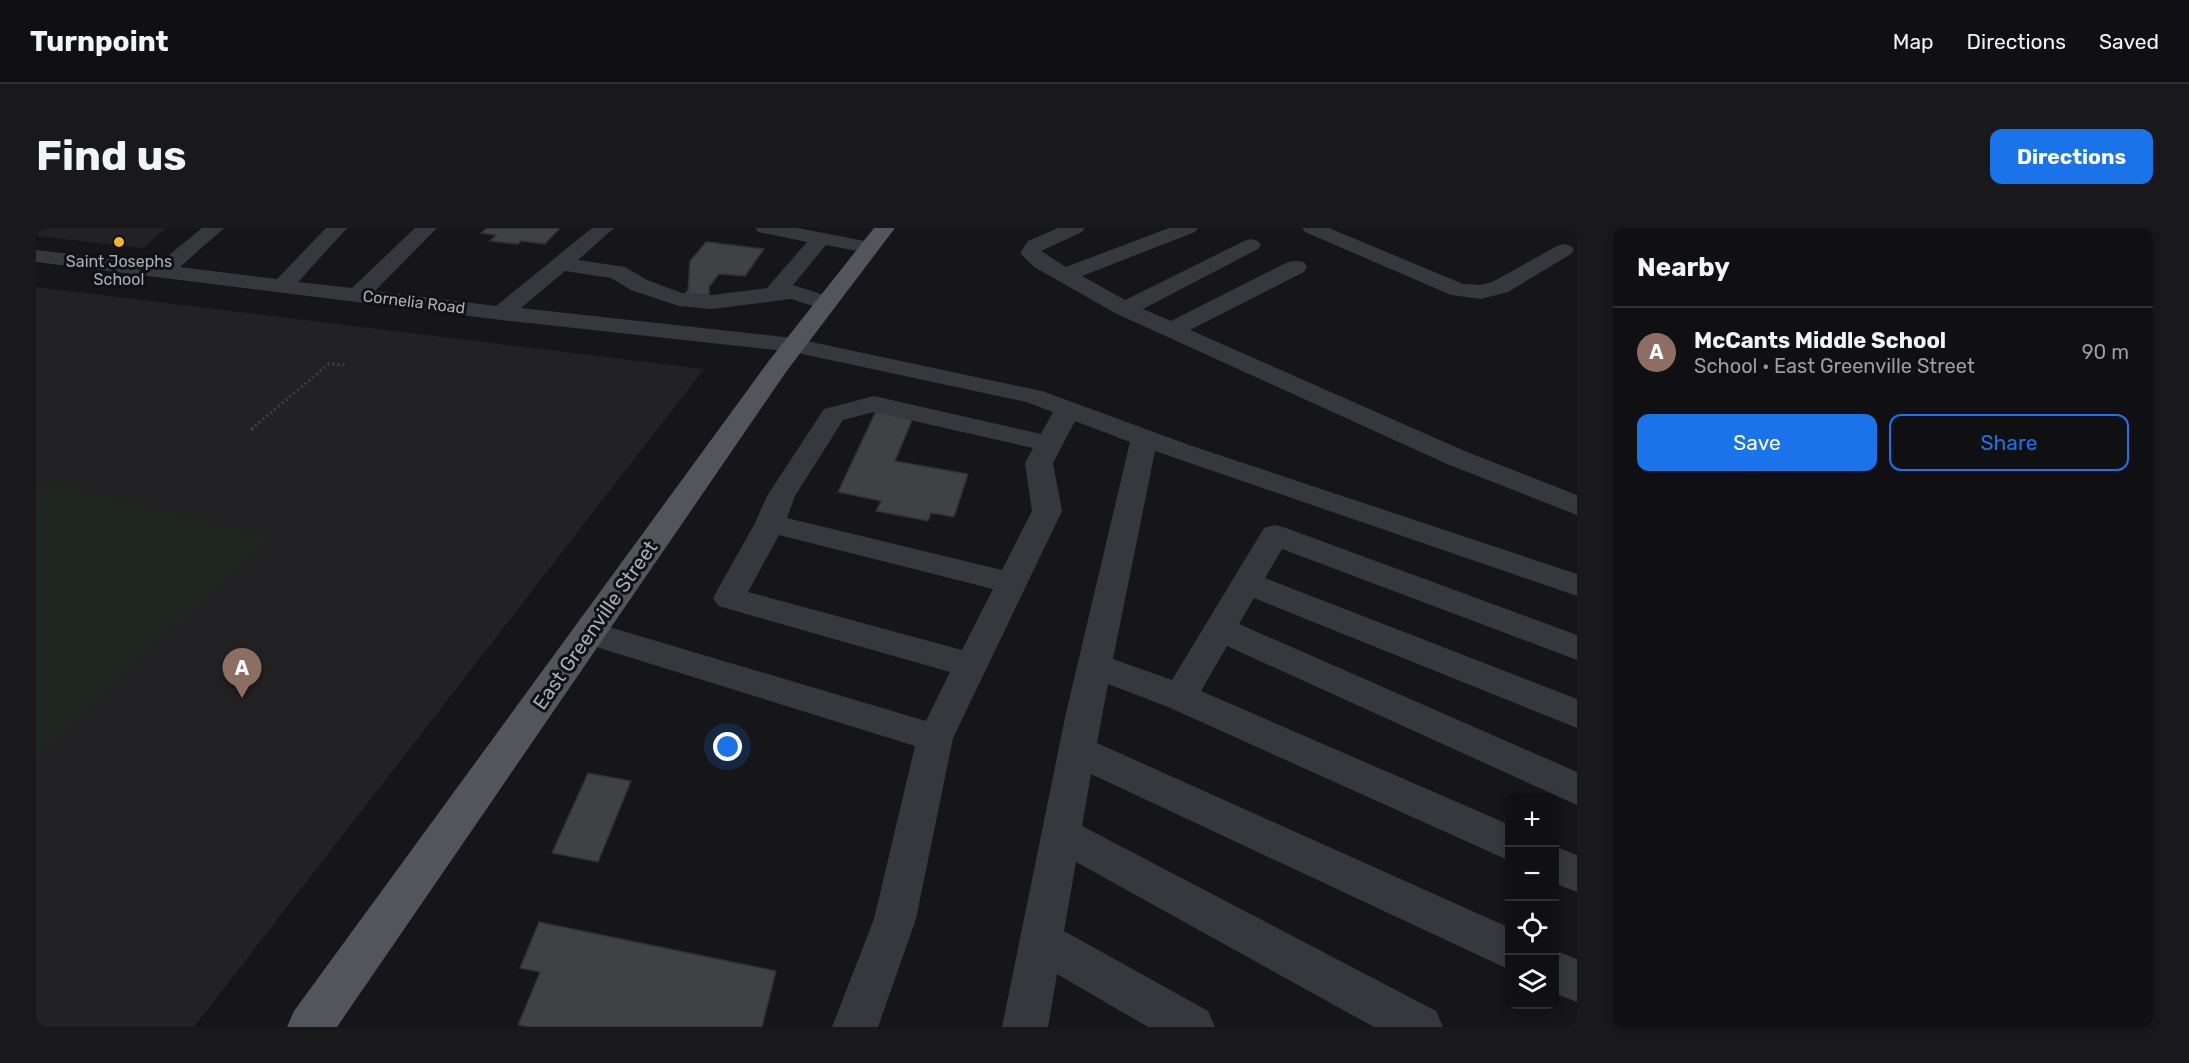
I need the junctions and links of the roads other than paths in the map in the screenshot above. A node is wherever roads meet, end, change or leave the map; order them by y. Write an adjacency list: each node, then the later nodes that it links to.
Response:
1 (214, 228): 14 (street)
2 (337, 228): 16 (street)
3 (427, 228): 17 (street)
4 (604, 228): 13 (street)
5 (765, 228): 9 (street)
6 (1075, 228): 15 (street)
7 (1188, 228): 15 (street)
8 (1312, 228): 11 (street)
9 (821, 238): 10 (street); 18 (street)
10 (877, 238): 19 (main road, East Greenville Street)
11 (1564, 250)
12 (36, 256): 14 (street, Cornelia Road)
13 (560, 264): 18 (street); 21 (street)
14 (163, 271): 16 (street, Cornelia Road)
15 (1066, 274): 20 (street)
16 (282, 286): 17 (street, Cornelia Road)
17 (358, 295): 21 (street, Cornelia Road)
18 (773, 295): 19 (street)
19 (825, 303): 23 (main road, East Greenville Street)
20 (1125, 309): 22 (street); 22 (street)
21 (501, 313): 23 (street, Cornelia Road)
22 (1172, 330): 27 (street)
23 (793, 345): 24 (street, Cornelia Road); 33 (main road, East Greenville Street)
24 (1068, 409): 25 (street, Cornelia Road); 26 (street)
25 (1144, 438): 31 (street, Cornelia Road); 36 (street)
26 (1049, 444): 28 (street); 29 (street)
27 (1577, 506)
28 (770, 523): 29 (street); 35 (street)
29 (1011, 583): 35 (street)
30 (1247, 583): 32 (street); 34 (street); 38 (street)
31 (1577, 585)
32 (1220, 629): 37 (street); 41 (street)
33 (589, 633): 39 (street); 50 (main road, East Greenville Street)
34 (1577, 648)
35 (970, 665): 39 (street)
36 (1095, 666): 37 (street); 40 (street)
37 (1180, 697): 43 (street)
38 (1577, 714)
39 (935, 738): 51 (street)
40 (1077, 751): 42 (street); 47 (street)
41 (1577, 789)
42 (1061, 834): 46 (street); 54 (street)
43 (1505, 842)
44 (1559, 866): 45 (street)
45 (1577, 874)
46 (1041, 941): 52 (street); 53 (street)
47 (1505, 948)
48 (1559, 973): 49 (street)
49 (1577, 981)
50 (310, 1027)
51 (855, 1027)
52 (1025, 1027)
53 (1192, 1027)
54 (1420, 1027)

